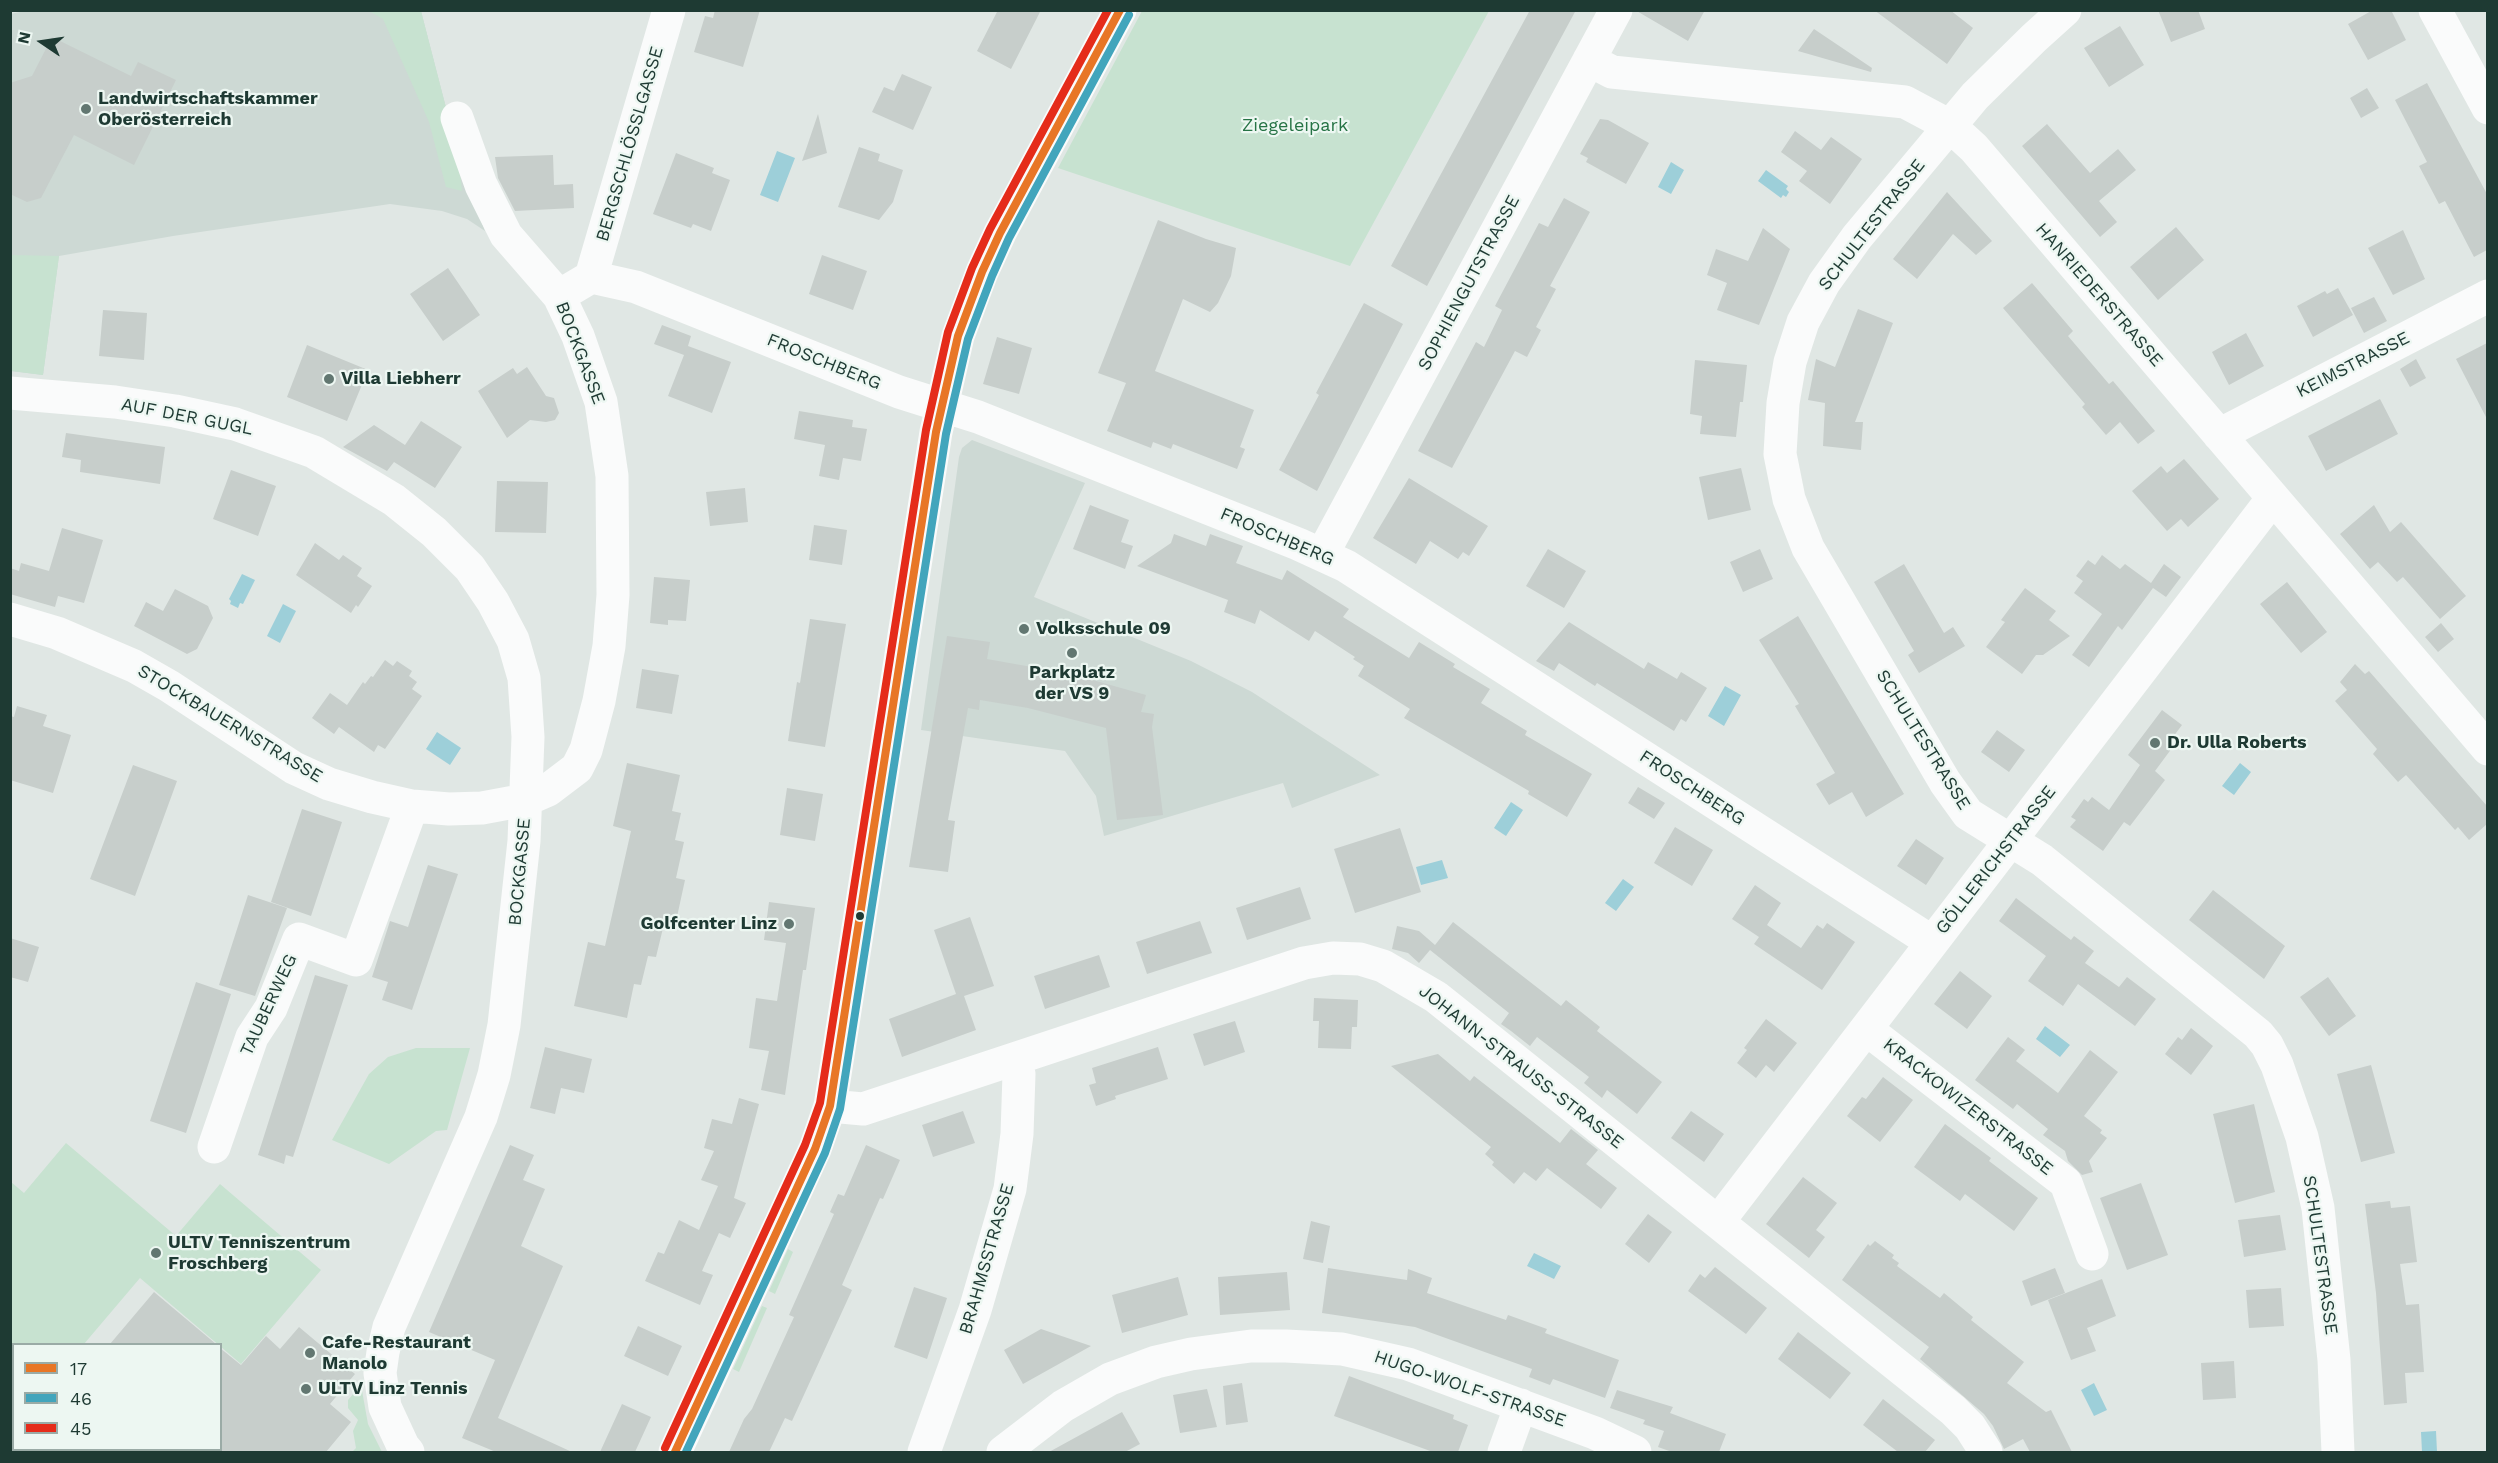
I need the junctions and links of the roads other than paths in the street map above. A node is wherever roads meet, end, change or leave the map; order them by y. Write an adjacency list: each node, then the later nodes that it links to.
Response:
1 (669, 10): 10 (street, BERGSCHLÖSSLGASSE)
2 (1120, 10): 14 (street)
3 (1616, 10): 6 (street, SOPHIENGUTSTRASSE)
4 (2066, 10): 9 (street, SCHULTESTRASSE)
5 (2435, 10): 7 (street)
6 (1589, 60): 9 (street, HANRIEDERSTRASSE); 17 (street, SOPHIENGUTSTRASSE)
7 (2487, 108)
8 (457, 118): 11 (street, BOCKGASSE)
9 (1950, 126): 15 (street, HANRIEDERSTRASSE); 22 (street, SCHULTESTRASSE)
10 (591, 277): 11 (street); 14 (street, FROSCHBERG)
11 (559, 296): 20 (street, BOCKGASSE)
12 (2487, 296): 15 (street, KEIMSTRASSE)
13 (10, 393): 20 (street, AUF DER GUGL)
14 (941, 405): 17 (street, FROSCHBERG); 26 (street)
15 (2219, 435): 16 (street, HANRIEDERSTRASSE)
16 (2273, 498): 19 (street, HANRIEDERSTRASSE); 22 (street, GÖLLERICHSTRASSE)
17 (1323, 555): 23 (street, FROSCHBERG)
18 (10, 619): 21 (street, STOCKBAUERNSTRASSE)
19 (2487, 749)
20 (525, 800): 21 (street, STOCKBAUERNSTRASSE); 31 (street, BOCKGASSE)
21 (412, 806): 27 (street, TAUBERWEG)
22 (2010, 841): 23 (street, GÖLLERICHSTRASSE); 38 (street, SCHULTESTRASSE)
23 (1932, 942): 24 (street, GÖLLERICHSTRASSE)
24 (1866, 1029): 28 (street, GÖLLERICHSTRASSE); 29 (street, KRACKOWIZERSTRASSE)
25 (1015, 1060): 26 (street, JOHANN-STRAUSS-STRASSE); 28 (street, JOHANN-STRAUSS-STRASSE); 33 (street, BRAHMSSTRASSE)
26 (830, 1106): 32 (street)
27 (214, 1147)
28 (1718, 1222): 37 (street, JOHANN-STRAUSS-STRASSE)
29 (2092, 1254)
30 (1521, 1406): 34 (street, HUGO-WOLF-STRASSE); 35 (street); 36 (street, HUGO-WOLF-STRASSE)
31 (408, 1452)
32 (675, 1452)
33 (924, 1452)
34 (1003, 1452)
35 (1504, 1452)
36 (1635, 1452)
37 (1986, 1452)
38 (2338, 1452)

